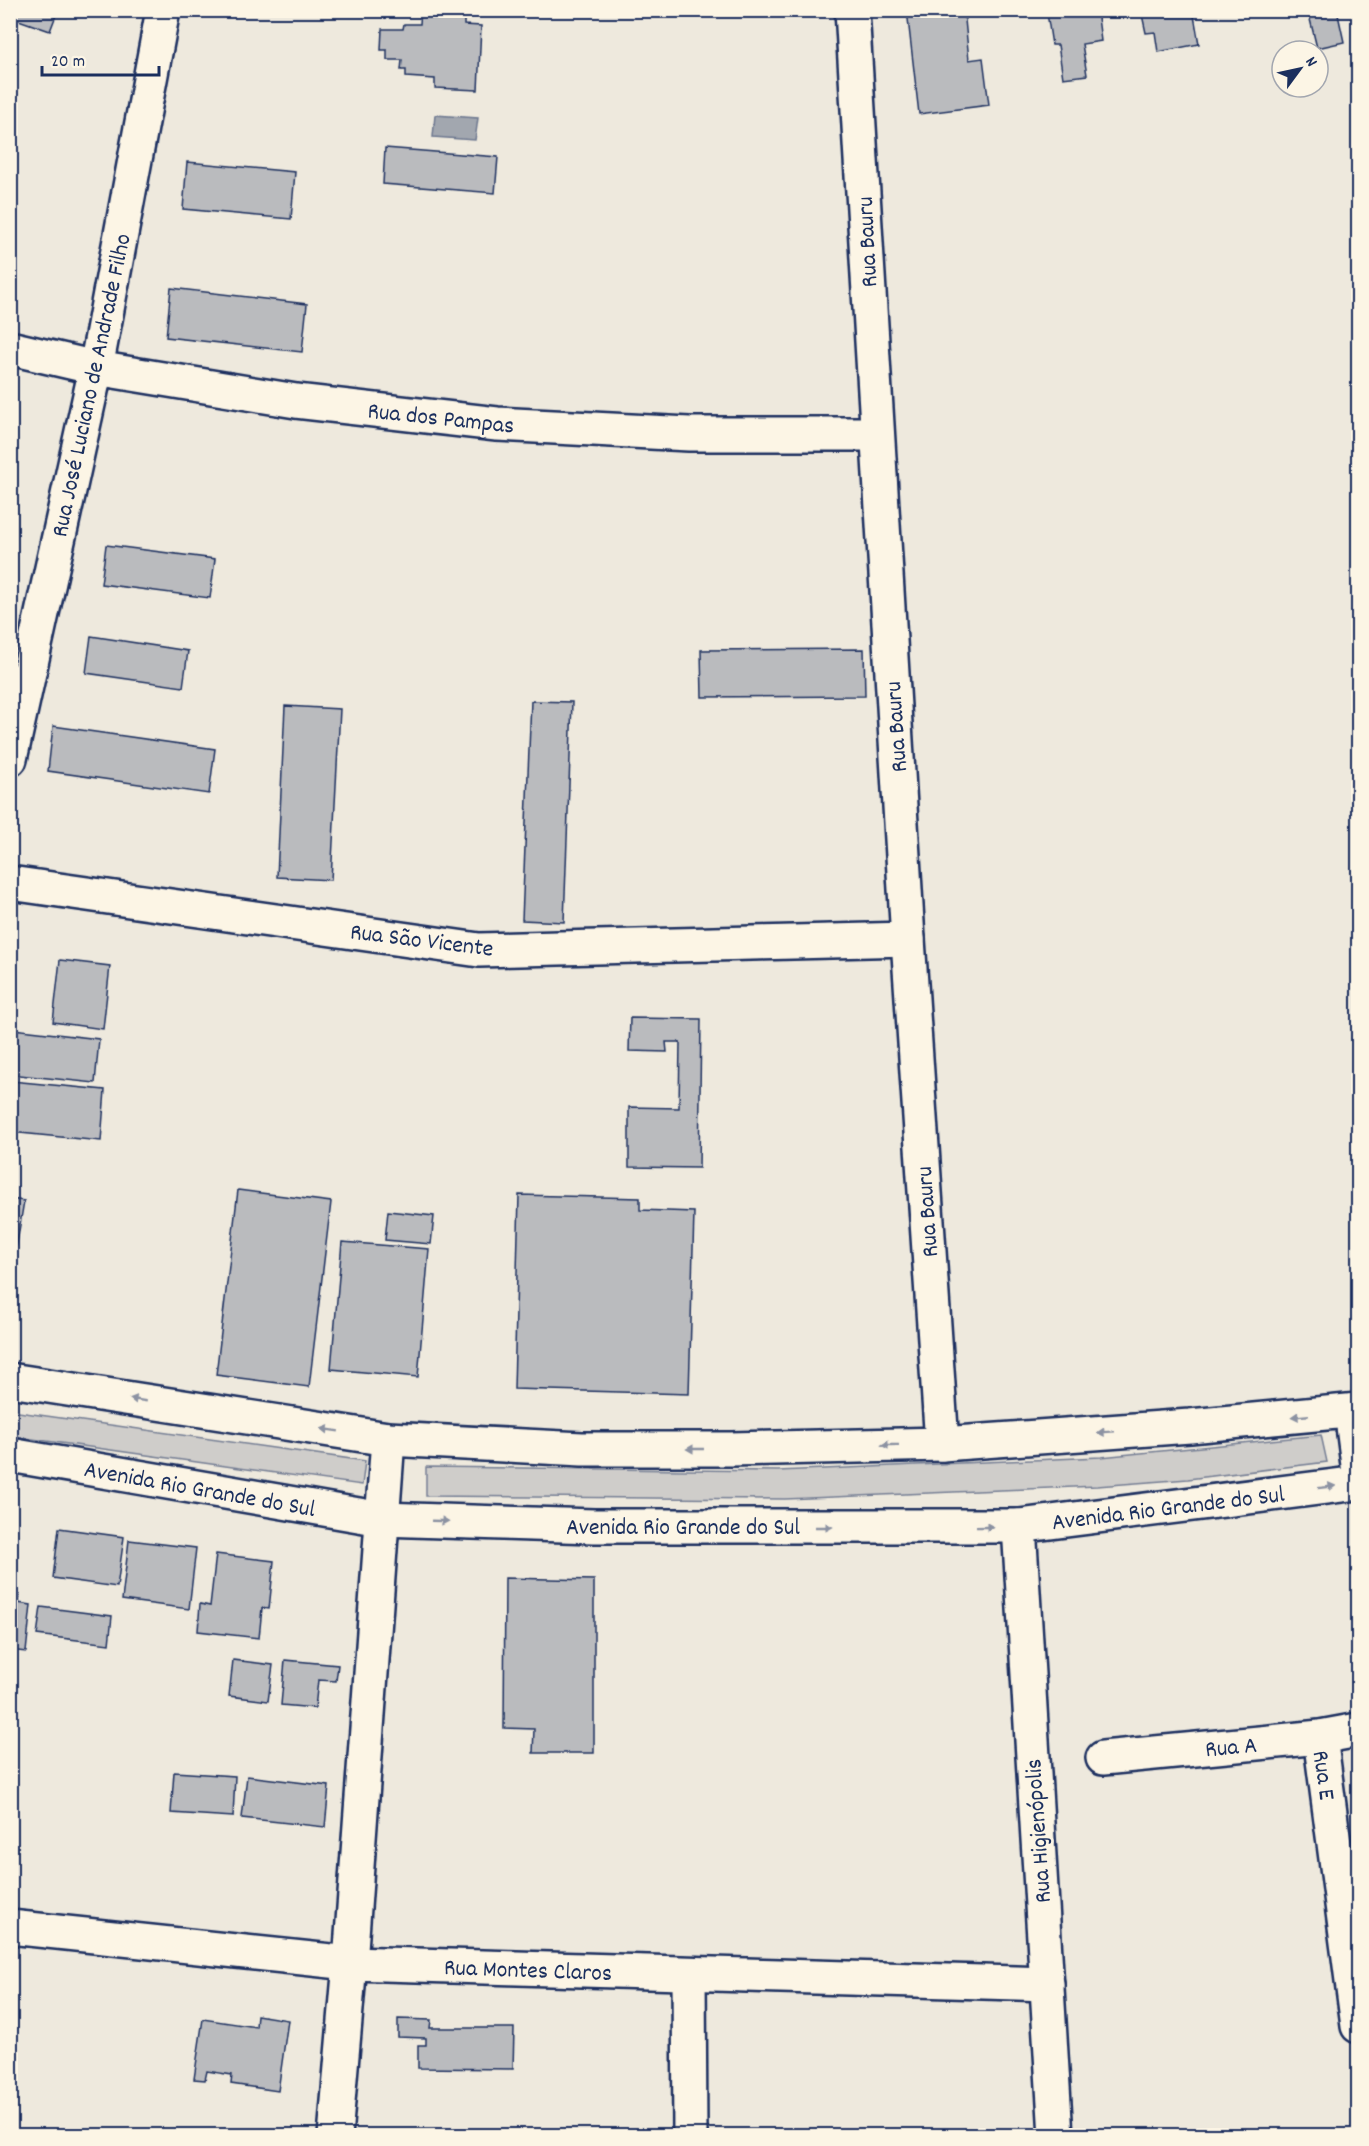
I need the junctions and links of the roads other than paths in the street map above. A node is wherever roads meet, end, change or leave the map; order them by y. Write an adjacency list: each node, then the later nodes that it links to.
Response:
1 (163, 10): 4 (street, Rua José Luciano de Andrade Filho)
2 (852, 10): 5 (street, Rua Bauru)
3 (10, 348): 4 (street, Rua dos Pampas)
4 (96, 368): 5 (street, Rua dos Pampas); 6 (street, Rua José Luciano de Andrade Filho)
5 (877, 434): 8 (street, Rua Bauru)
6 (10, 759)
7 (10, 883): 8 (street, Rua São Vicente)
8 (908, 939): 12 (street, Rua Bauru)
9 (10, 1380): 11 (street, one-way to 9)
10 (1355, 1411): 12 (street, one-way to 12); 14 (street)
11 (388, 1439): 12 (street, one-way to 11); 16 (street)
12 (942, 1444)
13 (10, 1455): 16 (street, Avenida Rio Grande do Sul)
14 (1359, 1465)
15 (1359, 1483): 17 (street, Avenida Rio Grande do Sul, one-way to 15)
16 (381, 1519): 17 (street, Avenida Rio Grande do Sul, one-way to 17); 22 (street)
17 (1019, 1526): 24 (street, Rua Higienópolis)
18 (1359, 1730): 19 (street, Rua A)
19 (1320, 1737): 20 (street, Rua A); 25 (street, Rua E)
20 (1103, 1758)
21 (10, 1927): 22 (street, Rua Montes Claros)
22 (350, 1962): 23 (street, Rua Montes Claros); 26 (street)
23 (689, 1974): 24 (street, Rua Montes Claros); 27 (street)
24 (1047, 1984): 28 (street, Rua Higienópolis)
25 (1359, 2026)
26 (335, 2136)
27 (690, 2136)
28 (1056, 2136)

